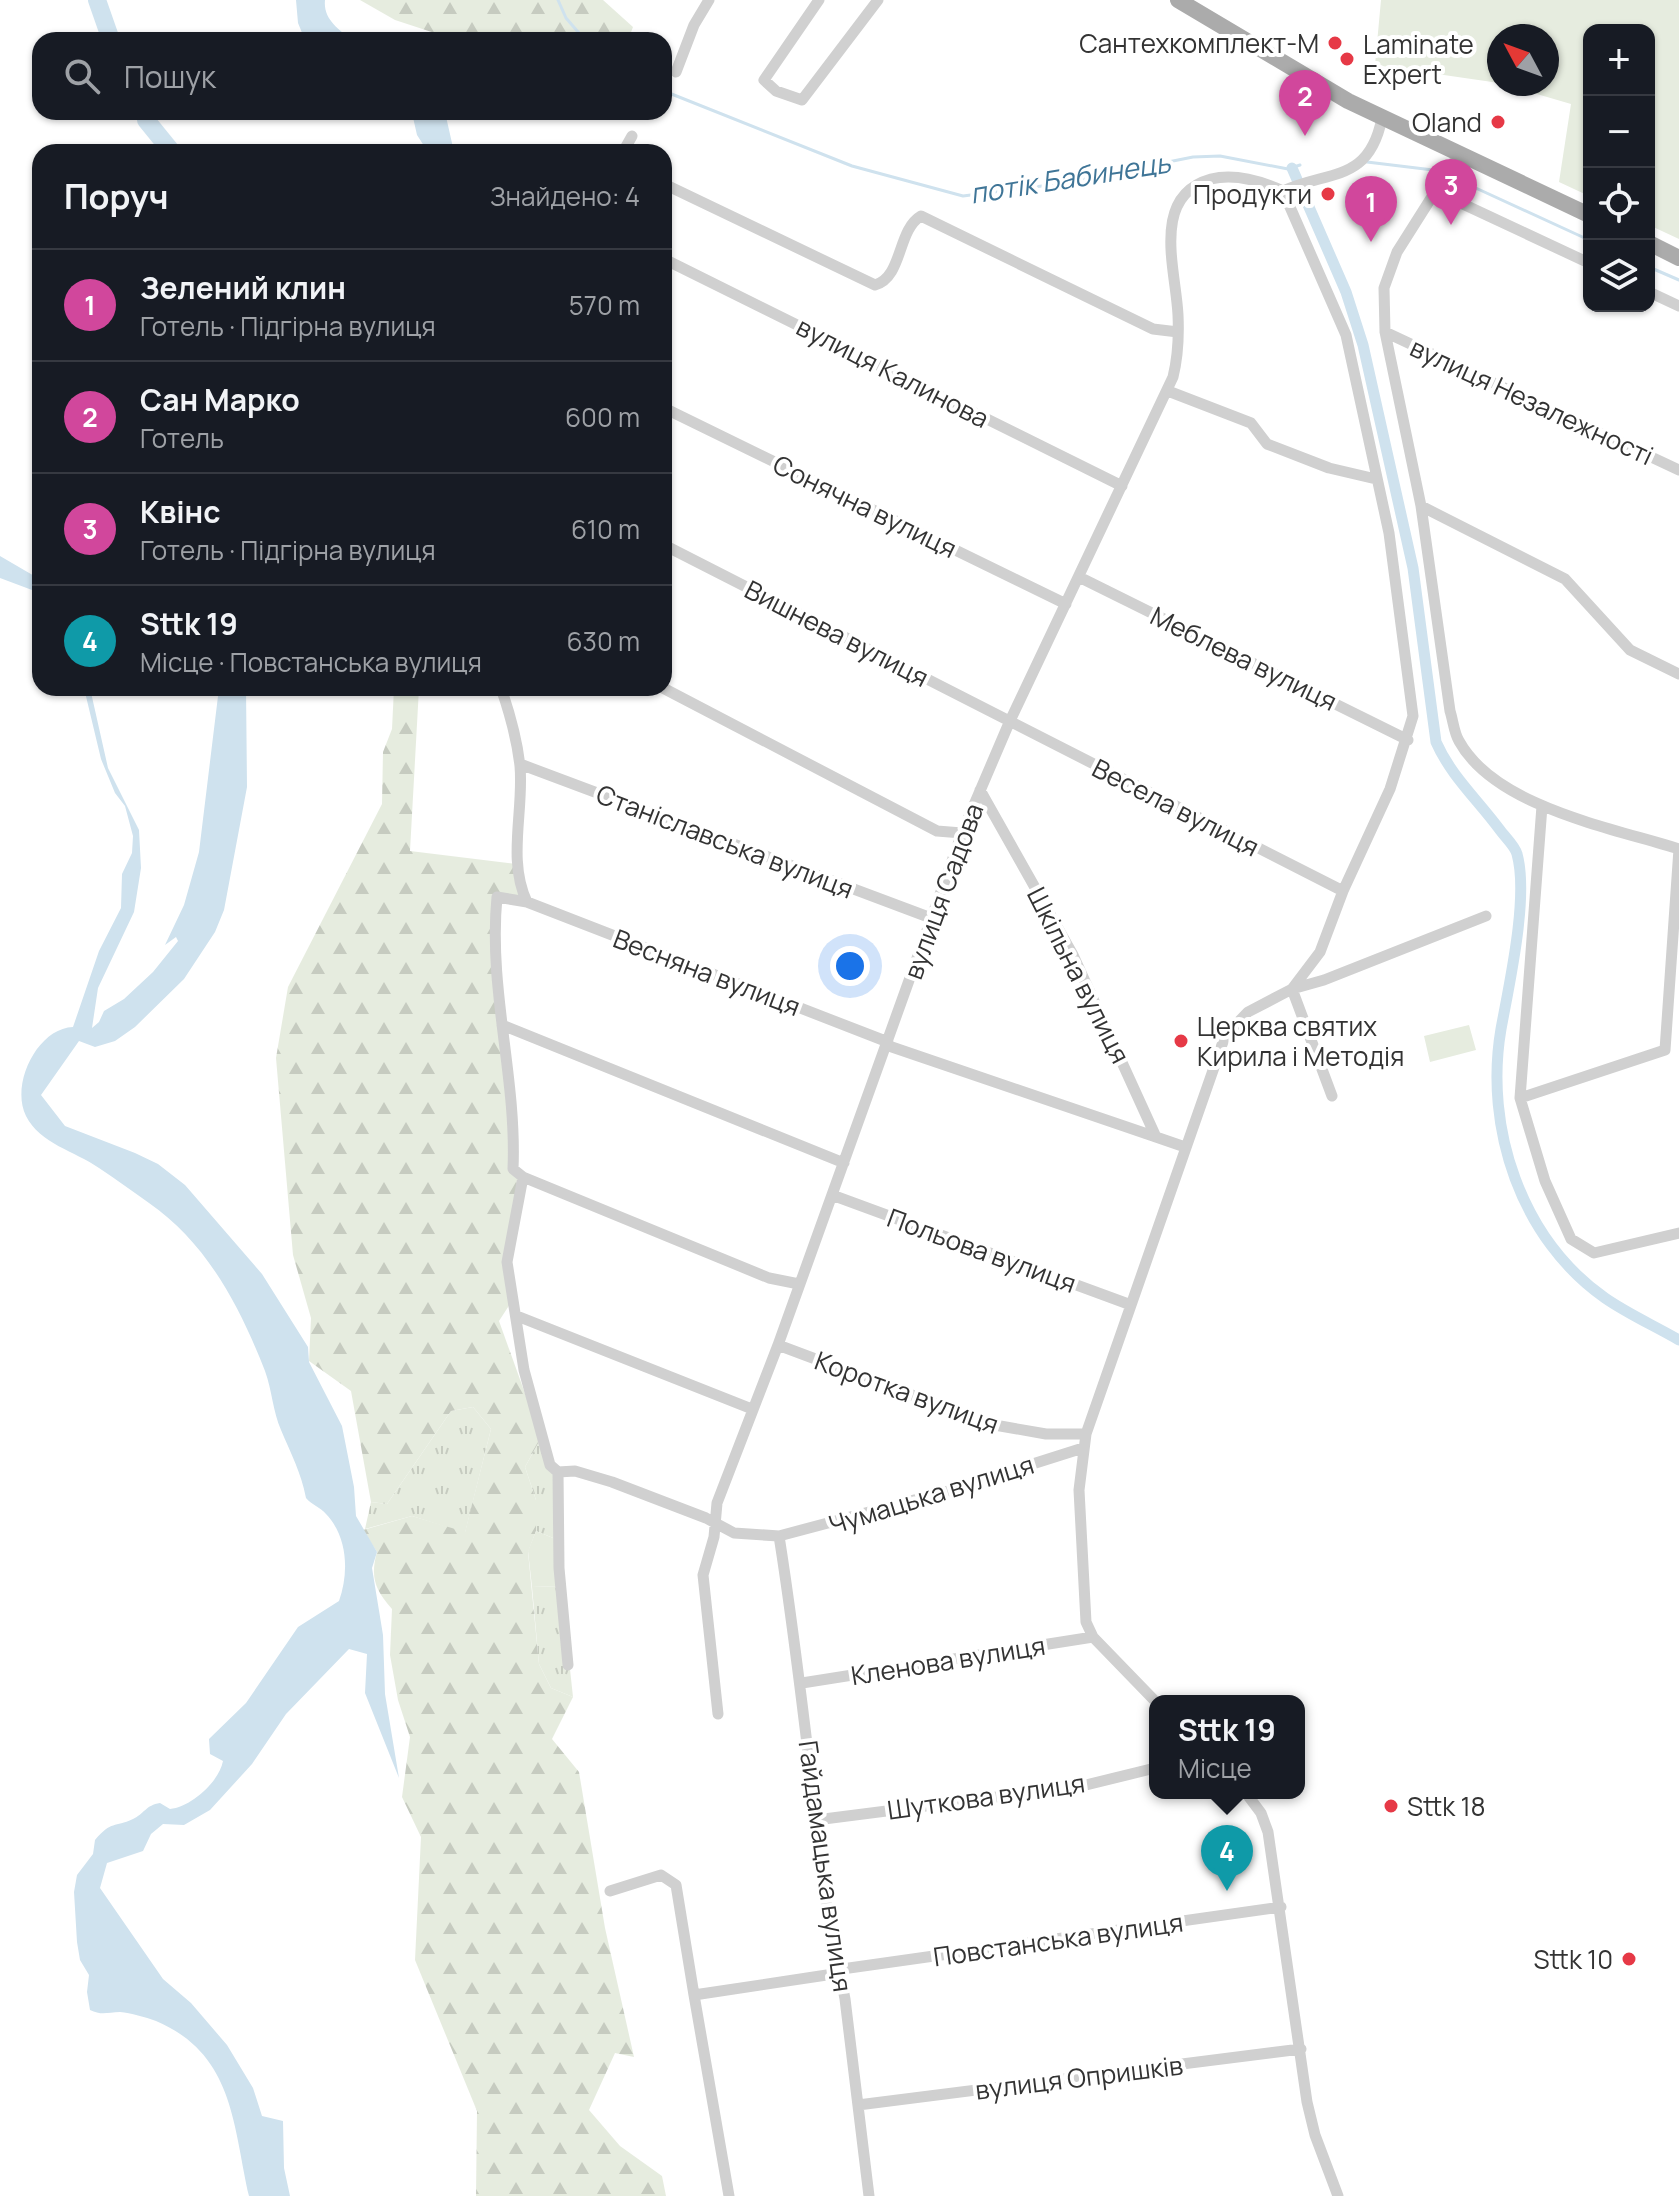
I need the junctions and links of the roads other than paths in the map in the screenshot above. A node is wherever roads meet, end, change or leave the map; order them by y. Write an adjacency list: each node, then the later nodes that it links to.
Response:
1 (709, 0): 5 (street)
2 (819, 0): 3 (street)
3 (878, 0)
4 (1178, 0): 6 (main road)
5 (676, 72)
6 (1382, 118): 9 (main road); 11 (street)
7 (632, 136): 8 (street)
8 (628, 144)
9 (1459, 154): 12 (street); 13 (main road)
10 (672, 188): 20 (street)
11 (1287, 189): 20 (street, вулиця Садова); 25 (street)
12 (1435, 191): 16 (street); 21 (street)
13 (1583, 212)
14 (1655, 246): 15 (main road)
15 (1679, 258)
16 (1583, 260)
17 (672, 263): 26 (street, вулиця Калинова)
18 (1655, 295): 19 (street)
19 (1679, 306)
20 (1178, 332): 22 (street, вулиця Садова)
21 (1385, 332): 24 (street, вулиця Незалежності); 27 (street)
22 (1168, 391): 25 (street); 26 (street, вулиця Садова)
23 (672, 412): 30 (street, Сонячна вулиця)
24 (1679, 470)
25 (1376, 479): 35 (street)
26 (1122, 486): 29 (street, вулиця Садова)
27 (1421, 506): 31 (street); 38 (street)
28 (672, 549): 34 (street, Вишнева вулиця)
29 (1079, 577): 30 (street, вулиця Садова); 35 (street, Меблева вулиця)
30 (1066, 604): 34 (street, вулиця Садова)
31 (1679, 674)
32 (672, 693): 39 (street)
33 (504, 696): 36 (street)
34 (1009, 723): 37 (street, вулиця Садова); 40 (street, Весела вулиця)
35 (1408, 740): 40 (street)
36 (520, 764): 41 (street); 43 (street, Станіславська вулиця)
37 (980, 790): 39 (street, вулиця Садова); 50 (street, Шкільна вулиця)
38 (1542, 806): 45 (street); 49 (street)
39 (962, 833): 43 (street, вулиця Садова)
40 (1343, 891): 44 (street)
41 (527, 902): 46 (street); 47 (street, Весняна вулиця)
42 (1486, 916): 44 (street)
43 (931, 918): 47 (street, вулиця Садова)
44 (1292, 989): 48 (street); 51 (street)
45 (1673, 1008): 49 (street)
46 (502, 1025): 52 (street); 53 (street)
47 (887, 1044): 50 (street, Весняна вулиця); 52 (street, вулиця Садова)
48 (1332, 1096)
49 (1520, 1098): 55 (street)
50 (1156, 1137): 51 (street)
51 (1185, 1147): 57 (street)
52 (844, 1163): 54 (street, вулиця Садова)
53 (523, 1177): 56 (street); 58 (street)
54 (832, 1195): 56 (street, вулиця Садова); 57 (street, Польова вулиця)
55 (1679, 1233)
56 (799, 1284): 59 (street, вулиця Садова)
57 (1131, 1305): 61 (street)
58 (517, 1316): 60 (street); 63 (street)
59 (778, 1345): 60 (street, вулиця Садова); 61 (street, Коротка вулиця)
60 (752, 1409): 64 (street, вулиця Садова)
61 (1086, 1434): 62 (street)
62 (1083, 1448): 65 (street, Чумацька вулиця); 66 (street)
63 (558, 1472): 64 (street, Чумацька вулиця); 67 (street)
64 (716, 1524): 65 (street, Чумацька вулиця); 70 (street, вулиця Садова)
65 (779, 1536): 68 (street, Гайдамацька вулиця)
66 (1093, 1637): 68 (street, Кленова вулиця); 69 (street)
67 (568, 1665)
68 (802, 1683): 73 (street, Гайдамацька вулиця)
69 (1149, 1695)
70 (718, 1714)
71 (1149, 1769): 73 (street, Шуткова вулиця)
72 (1250, 1799): 75 (street)
73 (816, 1820): 76 (street, Гайдамацька вулиця)
74 (610, 1891): 77 (street)
75 (1281, 1907): 76 (street, Повстанська вулиця); 78 (street)
76 (838, 1972): 77 (street, Повстанська вулиця); 79 (street, Гайдамацька вулиця)
77 (694, 1995): 80 (street)
78 (1301, 2049): 79 (street, вулиця Опришків); 83 (street)
79 (858, 2105): 81 (street, Гайдамацька вулиця)
80 (729, 2192)
81 (869, 2196)
82 (1329, 2196): 83 (street)
83 (1338, 2196)

